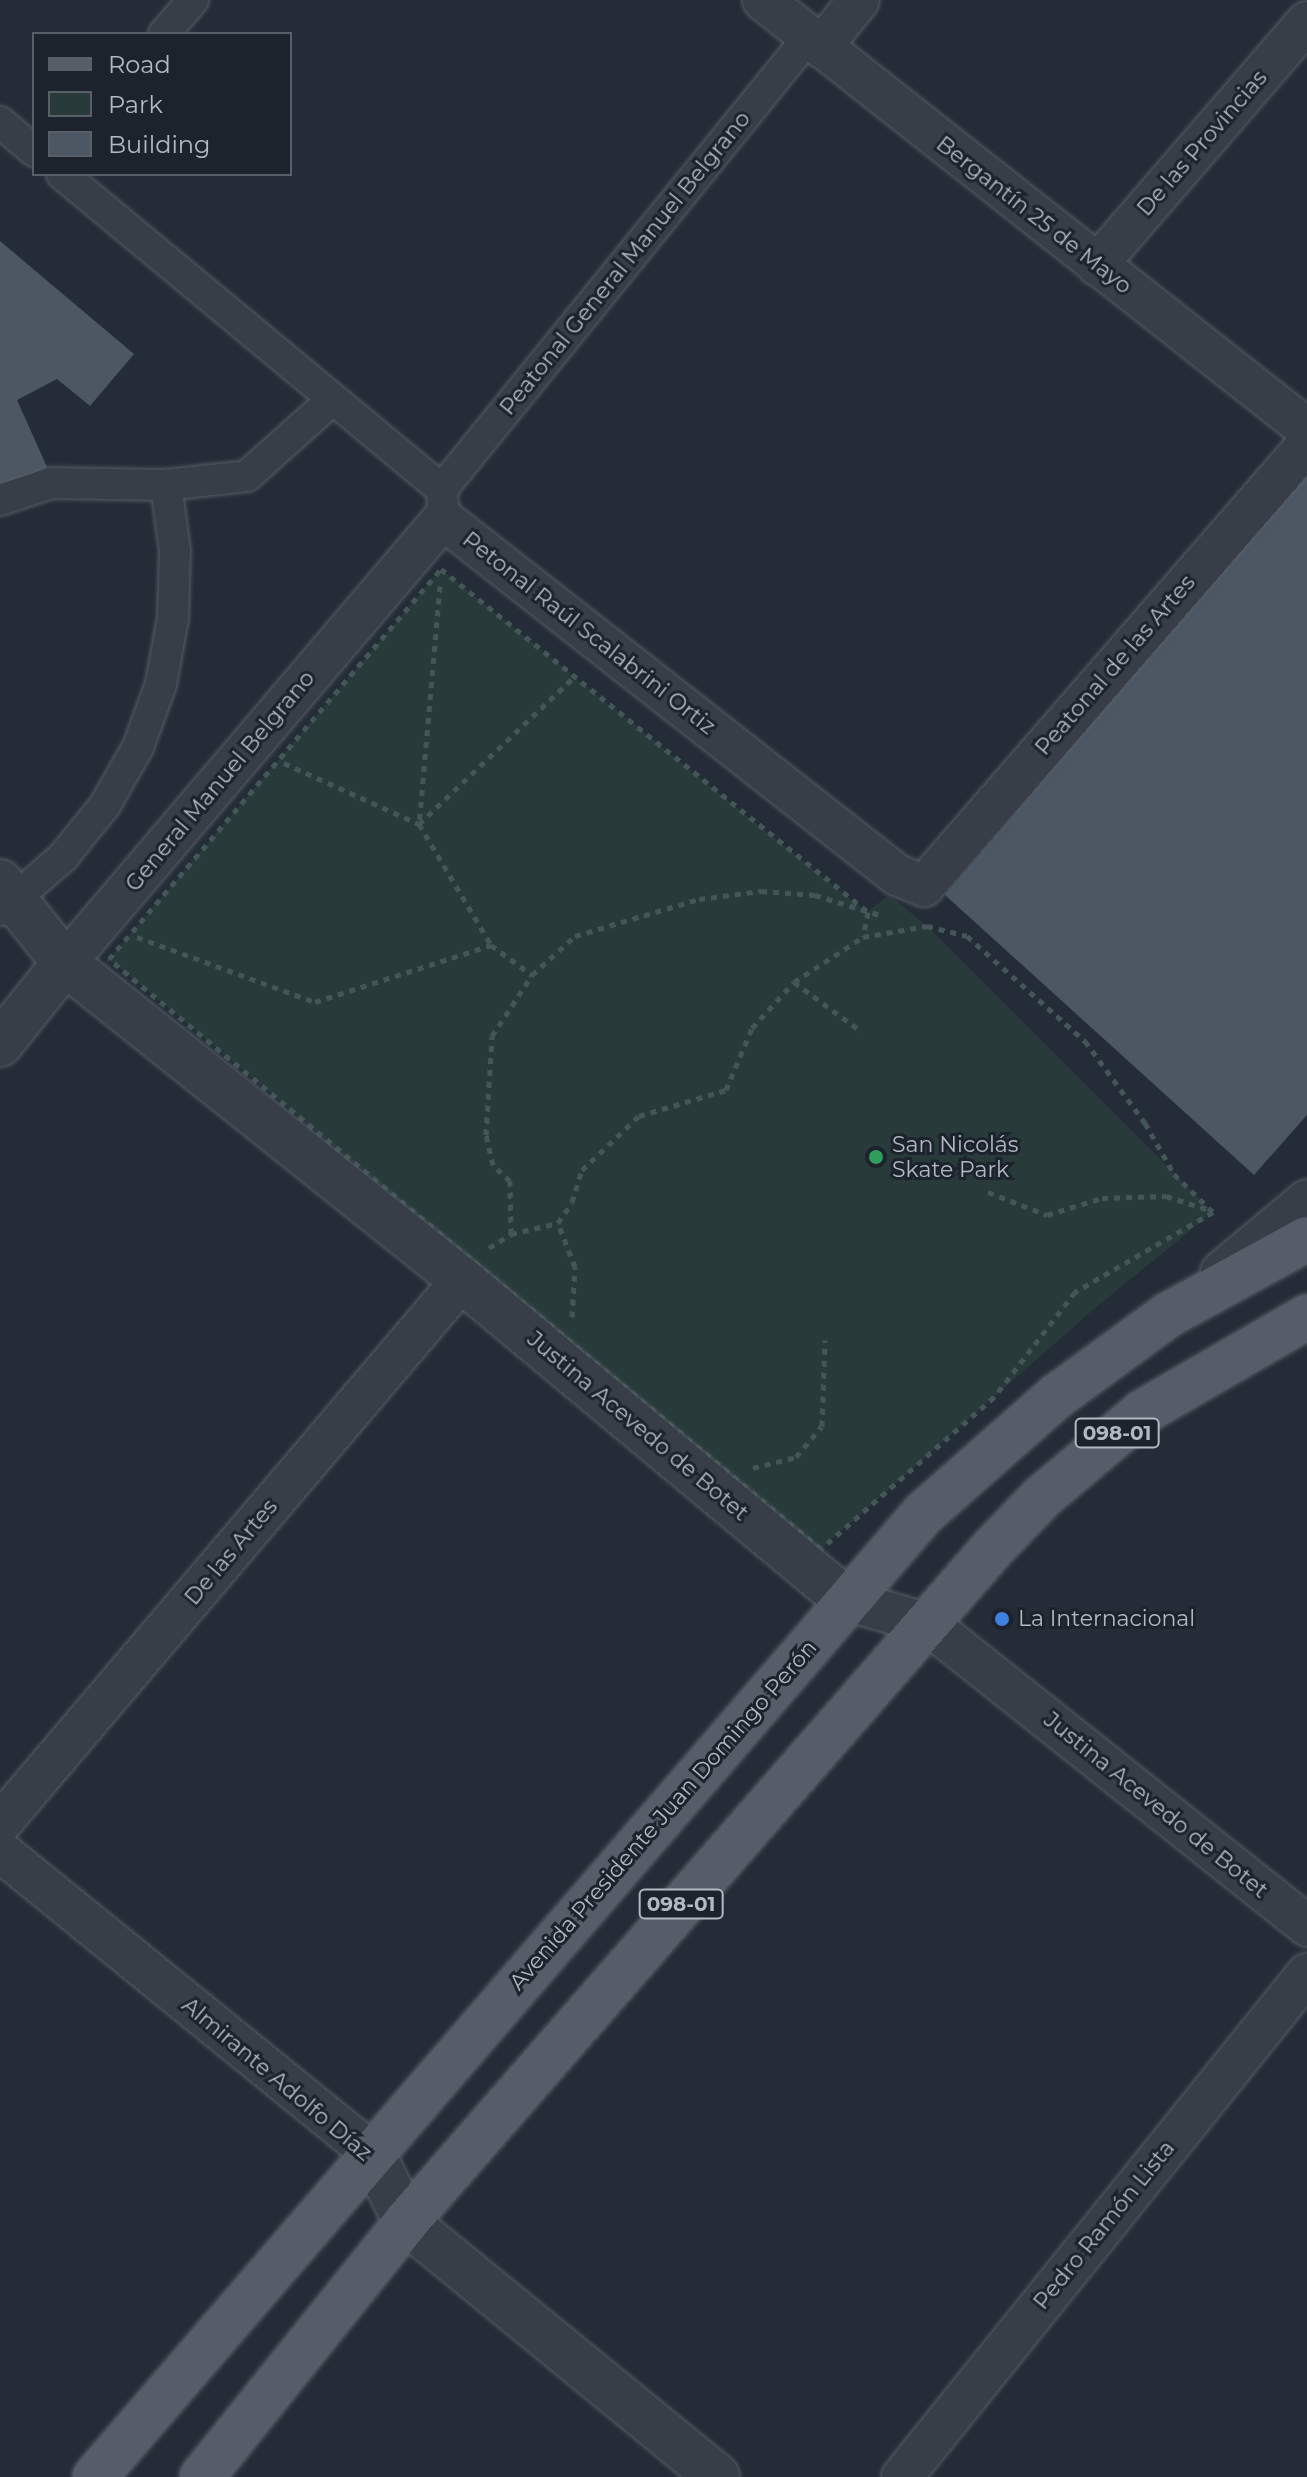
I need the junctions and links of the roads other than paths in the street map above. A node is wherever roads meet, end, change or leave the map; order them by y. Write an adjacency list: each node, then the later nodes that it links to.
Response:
1 (193, 0): 5 (street)
2 (763, 0): 6 (street, Bergantín 25 de Mayo)
3 (859, 0): 6 (street)
4 (1307, 22): 10 (street, De las Provincias)
5 (166, 32)
6 (815, 43): 10 (street, Bergantín 25 de Mayo); 16 (street, Peatonal General Manuel Belgrano)
7 (0, 122): 8 (street)
8 (32, 149)
9 (64, 176): 11 (street, Petonal Raúl Scalabrini Ortiz)
10 (1097, 265): 12 (street, Bergantín 25 de Mayo)
11 (333, 399): 14 (street); 16 (street, Petonal Raúl Scalabrini Ortiz)
12 (1307, 429)
13 (1307, 445): 17 (street, Peatonal de las Artes)
14 (166, 485): 15 (street); 18 (street)
15 (0, 500)
16 (442, 504): 17 (street, Petonal Raúl Scalabrini Ortiz); 19 (street, General Manuel Belgrano)
17 (924, 886)
18 (4, 898): 19 (street, Justina Acevedo de Botet)
19 (65, 963): 20 (street, General Manuel Belgrano); 23 (street, Justina Acevedo de Botet)
20 (0, 1044)
21 (1307, 1200): 24 (street)
22 (1307, 1239): 24 (main road, Avenida Presidente Juan Domingo Perón / 098-01)
23 (466, 1269): 26 (street, Justina Acevedo de Botet); 28 (street, De las Artes)
24 (1168, 1315): 26 (main road, Avenida Presidente Juan Domingo Perón / 098-01)
25 (1307, 1317): 27 (main road, 098-01)
26 (846, 1600): 27 (street, Justina Acevedo de Botet); 32 (main road, Avenida Presidente Juan Domingo Perón / 098-01)
27 (928, 1624): 30 (street, Justina Acevedo de Botet); 33 (main road, 098-01)
28 (0, 1824)
29 (0, 1851): 32 (street, Almirante Adolfo Díaz)
30 (1307, 1926)
31 (1307, 1974): 37 (street, Pedro Ramón Lista)
32 (372, 2153): 33 (street, Almirante Adolfo Díaz); 34 (main road, Avenida Presidente Juan Domingo Perón / 098-01)
33 (406, 2222): 35 (main road, 098-01); 36 (street, Almirante Adolfo Díaz)
34 (95, 2477)
35 (202, 2477)
36 (717, 2477)
37 (902, 2477)

